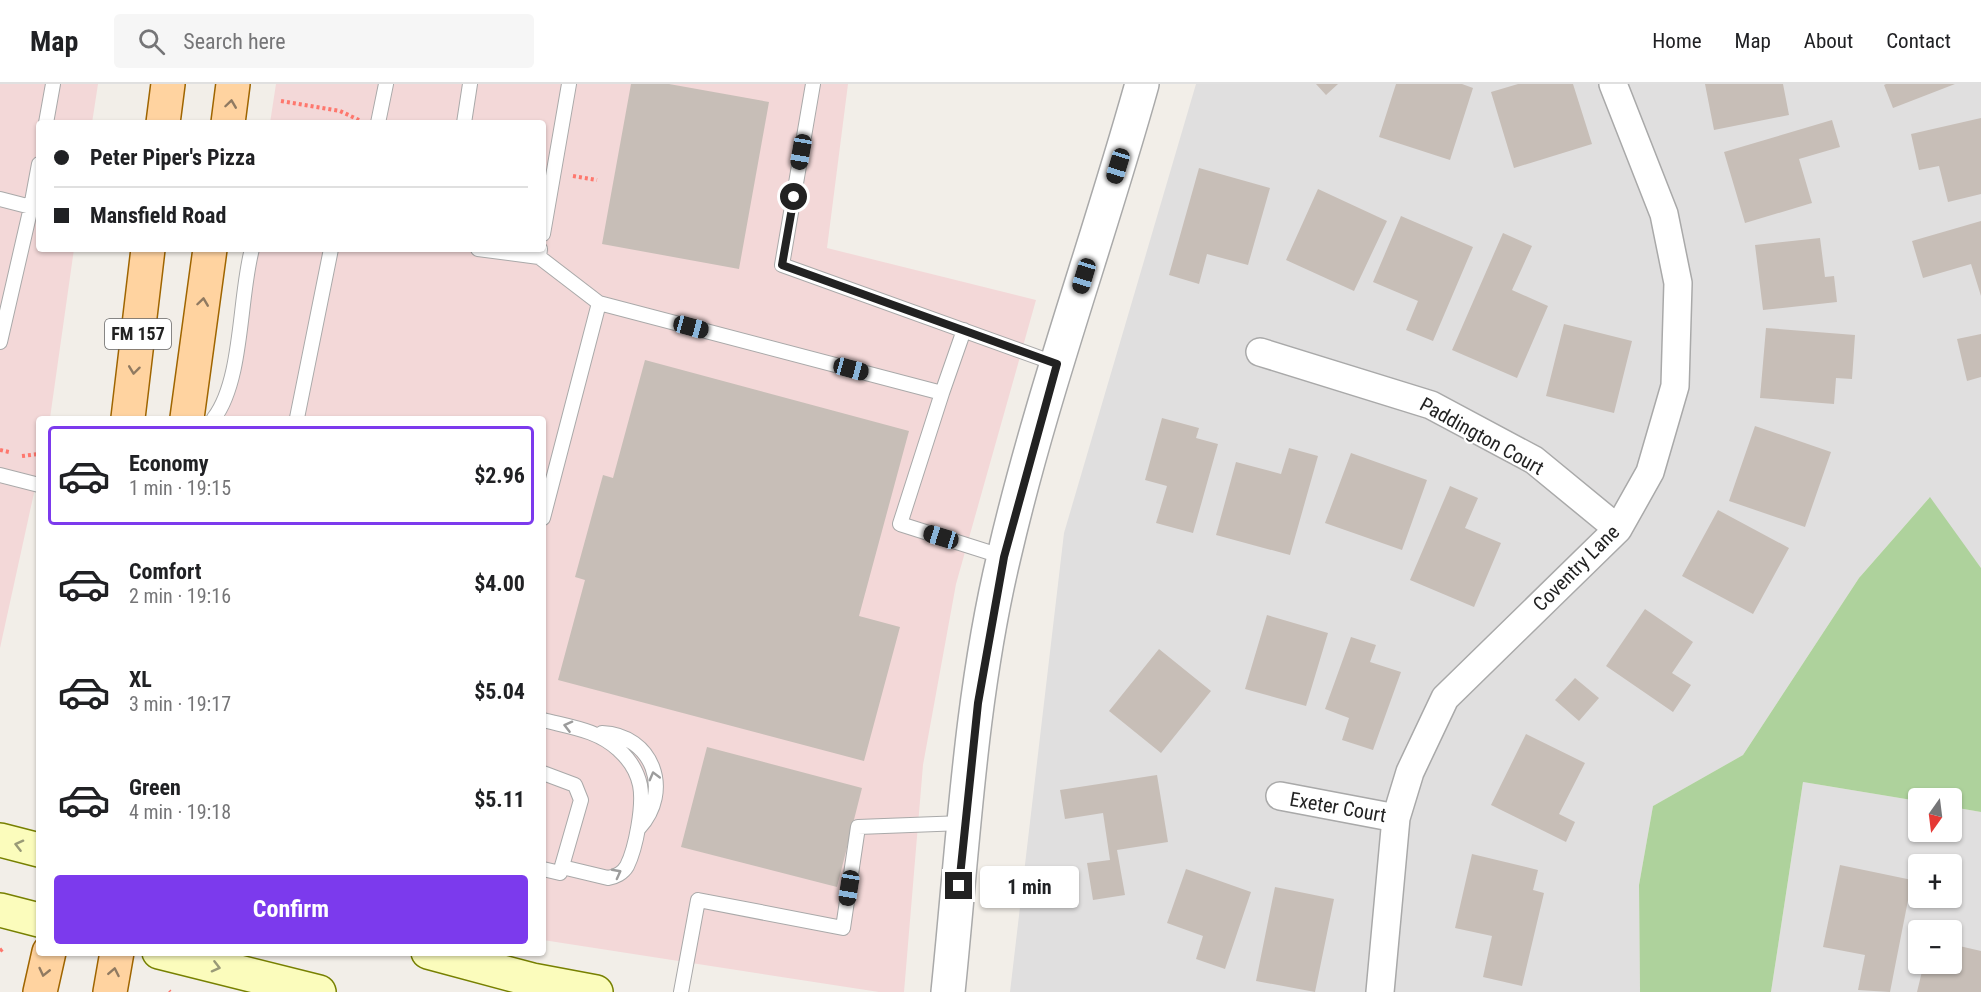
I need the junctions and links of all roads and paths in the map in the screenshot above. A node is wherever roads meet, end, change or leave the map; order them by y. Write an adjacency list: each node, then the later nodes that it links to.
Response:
1 (53, 84): 11 (lane)
2 (168, 84): 12 (main road)
3 (233, 84): 13 (main road, one-way to 3)
4 (386, 84): 15 (lane)
5 (470, 84): 16 (lane)
6 (569, 84): 20 (lane)
7 (813, 84): 28 (lane)
8 (1142, 84): 31 (street)
9 (1613, 84): 42 (street, Coventry Lane)
10 (281, 101): 14 (path)
11 (47, 120)
12 (163, 120)
13 (228, 120)
14 (359, 120)
15 (379, 120)
16 (464, 120)
17 (36, 182): 19 (lane)
18 (0, 198): 19 (lane)
19 (32, 207): 29 (lane)
20 (546, 217)
21 (148, 252): 33 (main road, FM 157, one-way to 33)
22 (210, 252): 34 (main road, FM 157, one-way to 22)
23 (251, 252): 35 (lane)
24 (330, 252): 36 (lane)
25 (524, 252): 26 (lane)
26 (540, 253): 27 (lane)
27 (599, 303): 32 (lane); 41 (lane)
28 (964, 330): 31 (lane); 32 (lane)
29 (0, 342)
30 (1260, 352): 42 (street, Paddington Court)
31 (1057, 364): 43 (street)
32 (942, 393): 43 (lane)
33 (128, 416)
34 (188, 416)
35 (216, 416)
36 (297, 416)
37 (0, 450): 38 (path)
38 (36, 455)
39 (0, 475): 40 (lane)
40 (36, 484)
41 (546, 506)
42 (1618, 530): 47 (street, Coventry Lane)
43 (1004, 557): 48 (street)
44 (546, 721): 51 (lane, one-way to 44)
45 (546, 774): 51 (lane)
46 (1280, 796): 47 (street, Exeter Court)
47 (1396, 818): 65 (street, Coventry Lane)
48 (965, 823): 63 (lane); 64 (street)
49 (0, 840): 50 (main road, one-way to 49)
50 (36, 849)
51 (562, 867): 52 (lane)
52 (546, 870)
53 (0, 910): 54 (main road)
54 (36, 919)
55 (48, 956): 59 (main road, one-way to 59)
56 (116, 956): 60 (main road, one-way to 56)
57 (175, 956): 61 (main road, one-way to 61)
58 (448, 956): 62 (main road)
59 (40, 992)
60 (110, 992)
61 (319, 992)
62 (596, 992)
63 (681, 992)
64 (948, 992)
65 (1380, 992)

